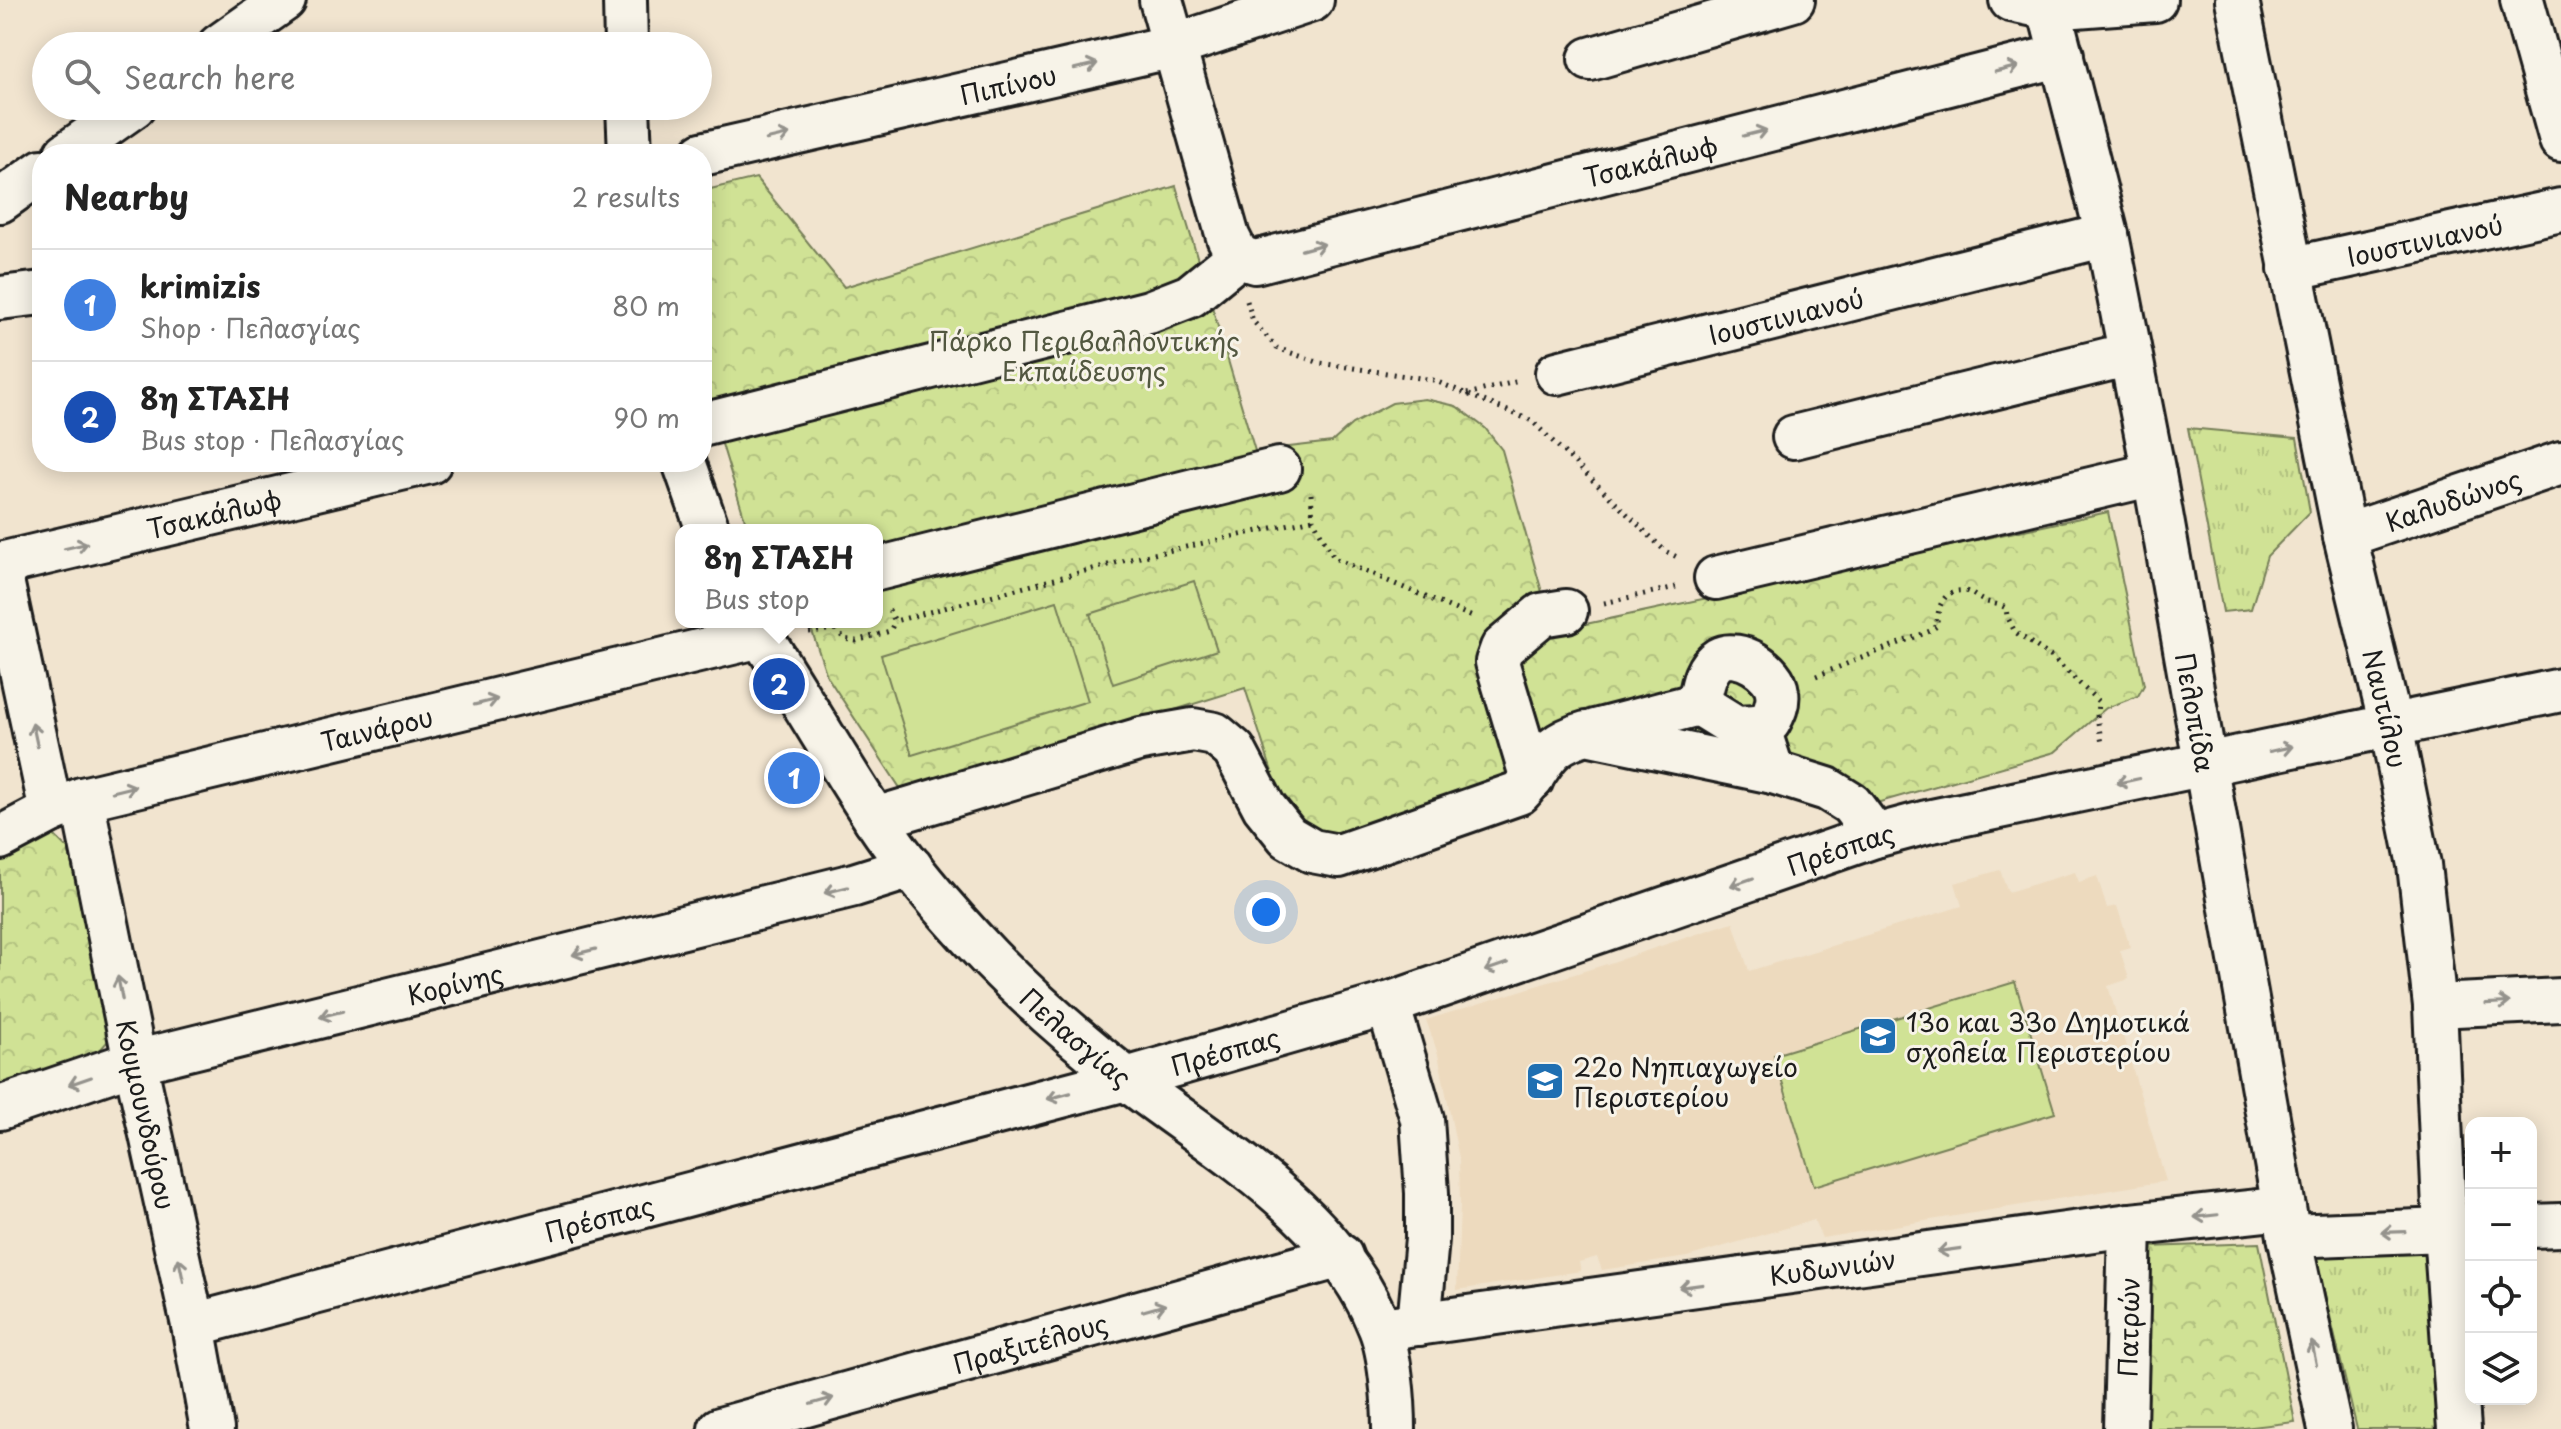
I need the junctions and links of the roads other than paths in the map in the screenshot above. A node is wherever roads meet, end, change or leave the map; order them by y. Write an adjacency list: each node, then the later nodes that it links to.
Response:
1 (284, 0): 10 (street)
2 (1161, 0): 12 (street)
3 (1312, 0): 12 (street, Πιπίνου)
4 (1793, 0): 14 (street)
5 (2155, 0): 9 (street)
6 (2237, 0): 26 (street, Ναυτίλου)
7 (2522, 0): 17 (street)
8 (629, 1): 11 (street)
9 (2036, 3): 13 (street, Πελοπίδα)
10 (239, 32)
11 (627, 32)
12 (1174, 46): 20 (street, Πιπίνου, one-way to 12); 25 (street)
13 (2062, 55): 24 (street, Πελοπίδα); 25 (street, Τσακάλωφ, one-way to 13)
14 (1590, 59)
15 (114, 120): 18 (street)
16 (629, 120): 19 (street)
17 (2561, 140)
18 (80, 144)
19 (630, 144)
20 (712, 152)
21 (32, 178): 22 (street)
22 (0, 201)
23 (2561, 210): 26 (street, Ιουστινιανού)
24 (2107, 235): 29 (street, Πελοπίδα); 30 (street, Ιουστινιανού)
25 (1238, 257): 31 (street)
26 (2290, 269): 39 (street, Ναυτίλου)
27 (32, 294): 28 (street)
28 (0, 298)
29 (2130, 354): 32 (street); 36 (street, Πελοπίδα)
30 (1557, 373)
31 (712, 422)
32 (1794, 437)
33 (2561, 463): 39 (street, Καλυδώνος)
34 (388, 472): 40 (street, Τσακάλωφ, one-way to 34)
35 (688, 472): 38 (street)
36 (2154, 474): 42 (street); 51 (street, Πελοπίδα)
37 (1295, 478): 43 (street)
38 (706, 524)
39 (2345, 536): 49 (street, Ναυτίλου)
40 (0, 564)
41 (0, 571): 54 (street, Κουμουνδούρου, one-way to 41)
42 (1716, 578)
43 (883, 584)
44 (1566, 611): 53 (street)
45 (757, 629): 54 (street, Ταινάρου, one-way to 45); 55 (street, Πελασγίας)
46 (2561, 690): 49 (street, Πρέσπας)
47 (1699, 704): 48 (street); 48 (street); 50 (street)
48 (1768, 708): 52 (street)
49 (2391, 726): 51 (street, Πρέσπας, one-way to 49); 61 (street, Ναυτίλου)
50 (1586, 733): 52 (street); 53 (street)
51 (2205, 765): 56 (street, Πρέσπας, one-way to 56); 65 (street, Πελοπίδα)
52 (1773, 772): 56 (street)
53 (1532, 779): 55 (street)
54 (66, 805): 57 (street, Ταινάρου); 62 (street, Κουμουνδούρου, one-way to 54)
55 (875, 819): 58 (street, Πελασγίας)
56 (1875, 836): 60 (street, Πρέσπας, one-way to 60)
57 (0, 838)
58 (911, 867): 62 (street, Κορίνης, one-way to 62); 63 (street, Πελασγίας)
59 (2561, 1000): 61 (street, one-way to 59)
60 (1388, 1004): 63 (street, Πρέσπας); 72 (street)
61 (2435, 1006): 69 (street, Ναυτίλου)
62 (135, 1062): 64 (street, Κορίνης, one-way to 64); 71 (street, Κουμουνδούρου, one-way to 62)
63 (1126, 1079): 70 (street, Πελασγίας); 71 (street, Πρέσπας, one-way to 71)
64 (0, 1108)
65 (2286, 1222): 66 (street, Κυδωνιών, one-way to 66); 69 (street, Κυδωνιών, one-way to 65); 77 (street, Πελοπίδα, one-way to 65)
66 (2130, 1225): 72 (street, Κυδωνιών, one-way to 72); 76 (street, Πατρών)
67 (2561, 1225): 68 (street)
68 (2537, 1226)
69 (2458, 1230): 78 (street, Ναυτίλου)
70 (1341, 1256): 72 (street, Πελασγίας); 74 (street, Πραξιτέλους, one-way to 70)
71 (193, 1325): 73 (street, Κουμουνδούρου)
72 (1400, 1327): 75 (street, Πελασγίας)
73 (212, 1429)
74 (720, 1429)
75 (1394, 1429)
76 (2125, 1429)
77 (2330, 1429)
78 (2459, 1429)

